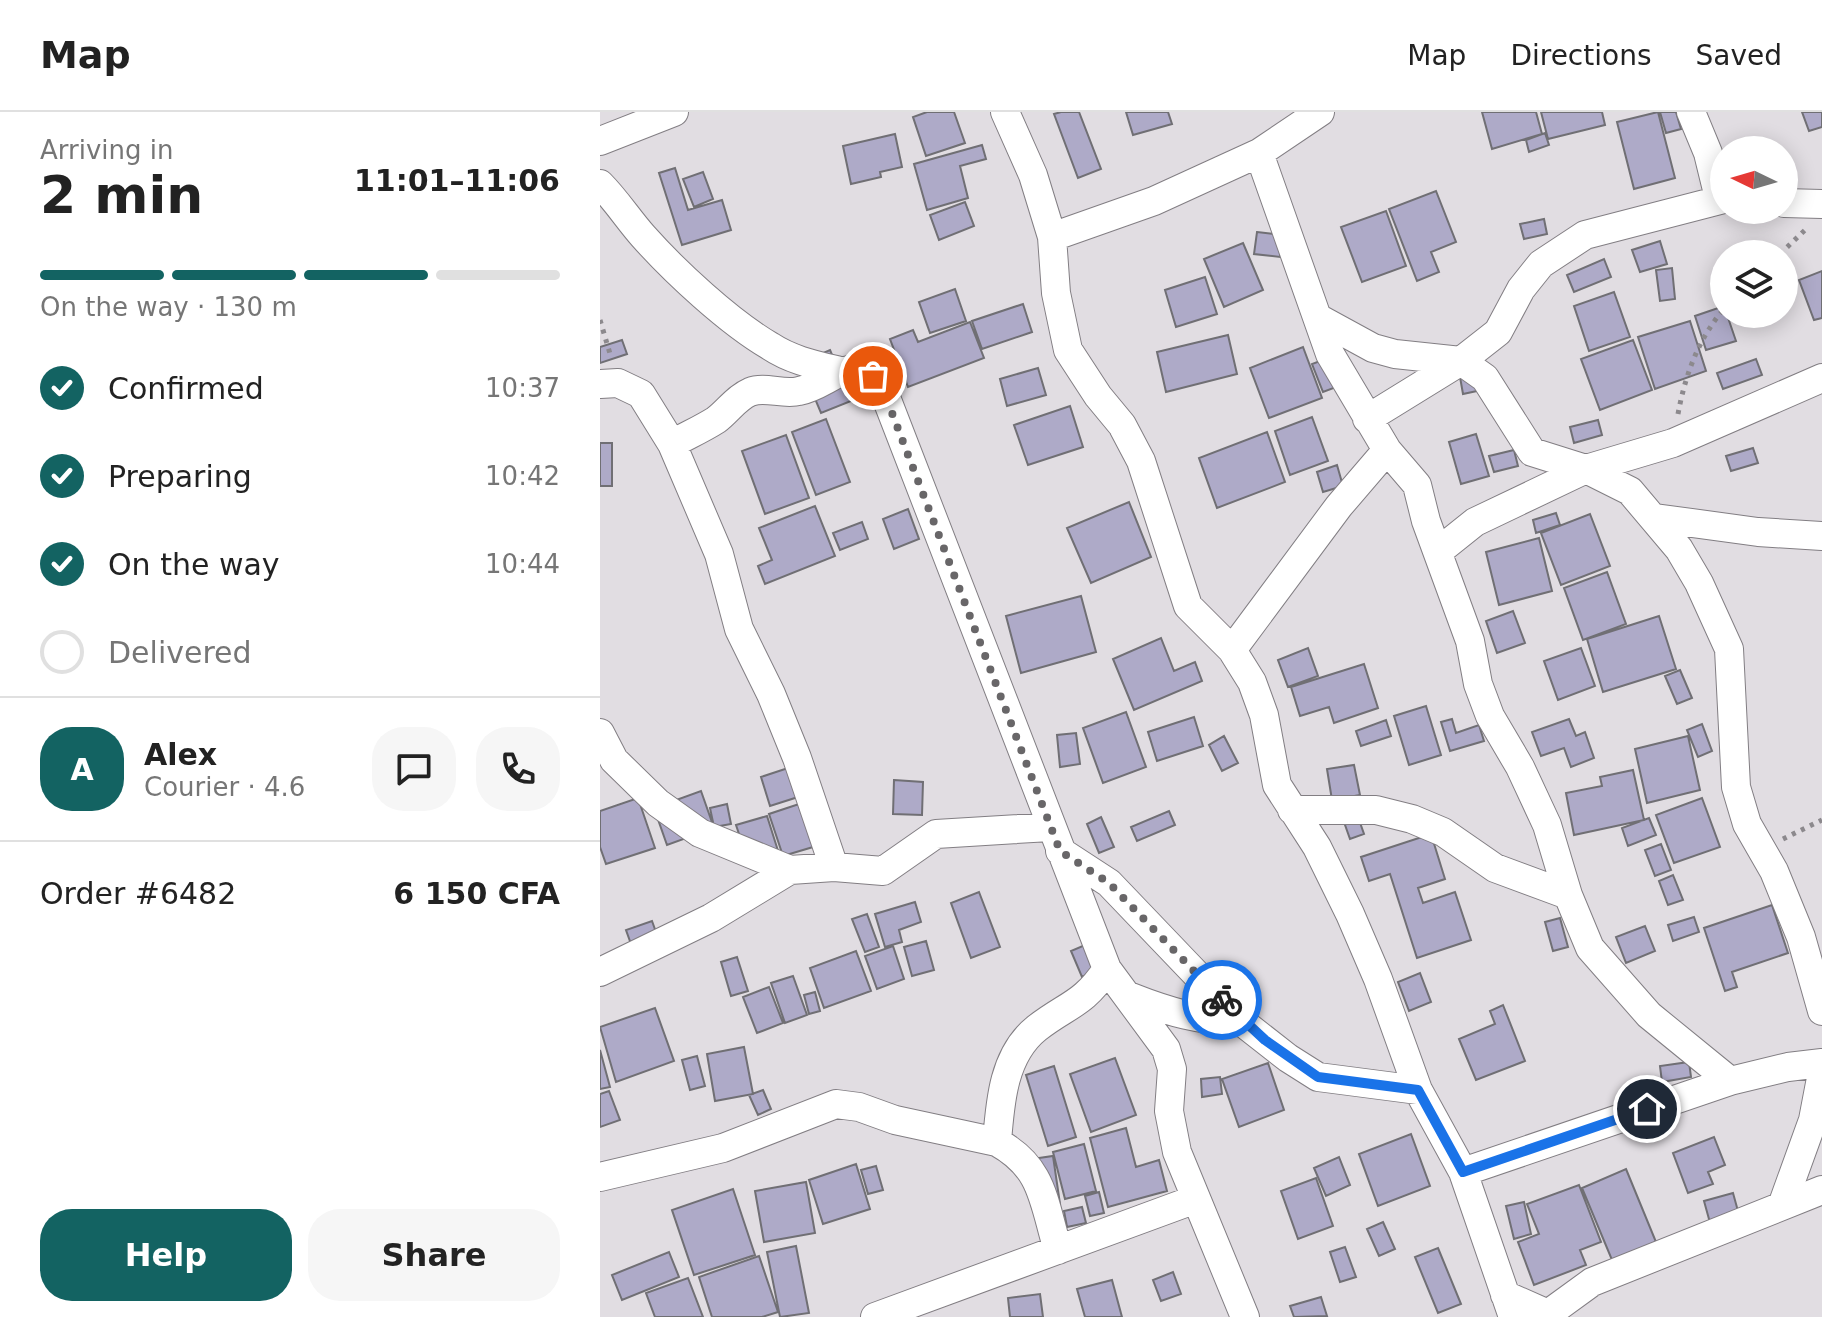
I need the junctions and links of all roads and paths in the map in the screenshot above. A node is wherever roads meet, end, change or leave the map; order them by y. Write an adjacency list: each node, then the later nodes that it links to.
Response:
1 (674, 112): 5 (street)
2 (1005, 112): 12 (street)
3 (1320, 112): 6 (street)
4 (1691, 112): 7 (street)
5 (600, 141)
6 (1259, 153): 12 (street); 14 (street)
7 (1710, 160)
8 (600, 184): 18 (street)
9 (1710, 201): 17 (street)
10 (1798, 208): 11 (street)
11 (1817, 214): 13 (path)
12 (1052, 237): 29 (street)
13 (1793, 240)
14 (1318, 318): 17 (street); 21 (street)
15 (600, 320): 20 (path)
16 (1711, 328): 22 (path)
17 (1461, 361): 21 (street); 25 (street)
18 (840, 371): 23 (street); 33 (street)
19 (1822, 378): 22 (street)
20 (609, 383): 23 (street)
21 (1367, 419): 24 (street)
22 (1673, 443): 25 (street)
23 (672, 444): 35 (street)
24 (1387, 450): 28 (street); 29 (street)
25 (1586, 469): 26 (street); 28 (street)
26 (1655, 518): 27 (street); 34 (street)
27 (1822, 536)
28 (1440, 550): 37 (street)
29 (1232, 650): 31 (street)
30 (600, 733): 36 (street)
31 (1292, 810): 37 (street); 46 (street)
32 (1822, 820): 34 (path)
33 (1055, 839): 35 (street); 38 (street); 42 (street)
34 (1761, 850): 41 (street)
35 (834, 867): 36 (street)
36 (790, 870): 39 (street)
37 (1568, 895): 45 (street)
38 (1107, 969): 40 (street); 47 (street)
39 (600, 972)
40 (1131, 997): 42 (street); 51 (street)
41 (1822, 1011)
42 (1242, 1022): 46 (street)
43 (1822, 1063): 45 (street)
44 (1822, 1073): 52 (street)
45 (1730, 1081): 48 (street)
46 (1418, 1090): 48 (street)
47 (997, 1142): 49 (street); 53 (street)
48 (1463, 1172): 54 (street)
49 (600, 1177)
50 (1822, 1190): 52 (street)
51 (1196, 1199): 53 (street); 57 (street)
52 (1783, 1203): 55 (street)
53 (1058, 1250): 56 (street)
54 (1509, 1306): 55 (street)
55 (1551, 1316)
56 (875, 1317)
57 (1245, 1317)

